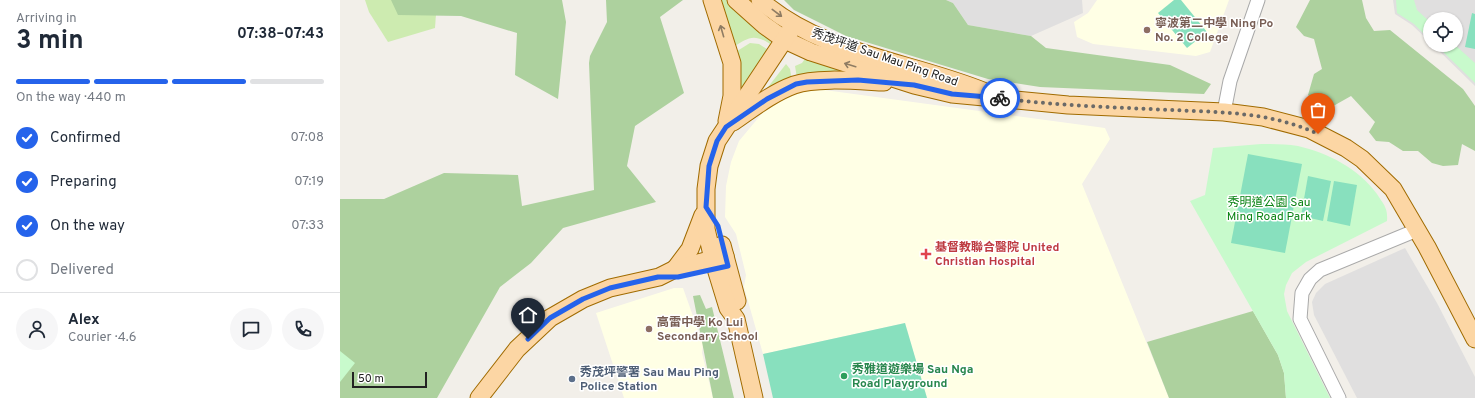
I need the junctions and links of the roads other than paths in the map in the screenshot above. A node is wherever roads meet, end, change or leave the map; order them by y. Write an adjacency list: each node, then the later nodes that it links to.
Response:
1 (712, 0): 10 (main road, one-way to 1)
2 (736, 0): 6 (main road, 秀茂坪道 Sau Mau Ping Road)
3 (760, 0): 5 (main road, 秀茂坪道 Sau Mau Ping Road, one-way to 5)
4 (1258, 0): 9 (street)
5 (794, 25): 6 (main road); 8 (main road, 秀茂坪道 Sau Mau Ping Road)
6 (785, 40): 7 (main road, 秀茂坪道 Sau Mau Ping Road, one-way to 6); 10 (main road)
7 (914, 85): 8 (main road, 秀茂坪道 Sau Mau Ping Road); 10 (main road)
8 (999, 98): 9 (main road, 秀茂坪道 Sau Mau Ping Road)
9 (1224, 112): 12 (main road, 秀茂坪道 Sau Mau Ping Road)
10 (726, 127): 11 (main road)
11 (706, 207): 13 (main road); 14 (main road)
12 (1417, 230): 16 (main road, 秀茂坪道 Sau Mau Ping Road); 19 (street)
13 (720, 262): 14 (main road); 15 (main road); 18 (main road)
14 (675, 269): 15 (main road)
15 (658, 277): 17 (main road)
16 (1475, 339)
17 (479, 398)
18 (754, 398)
19 (1339, 398)

